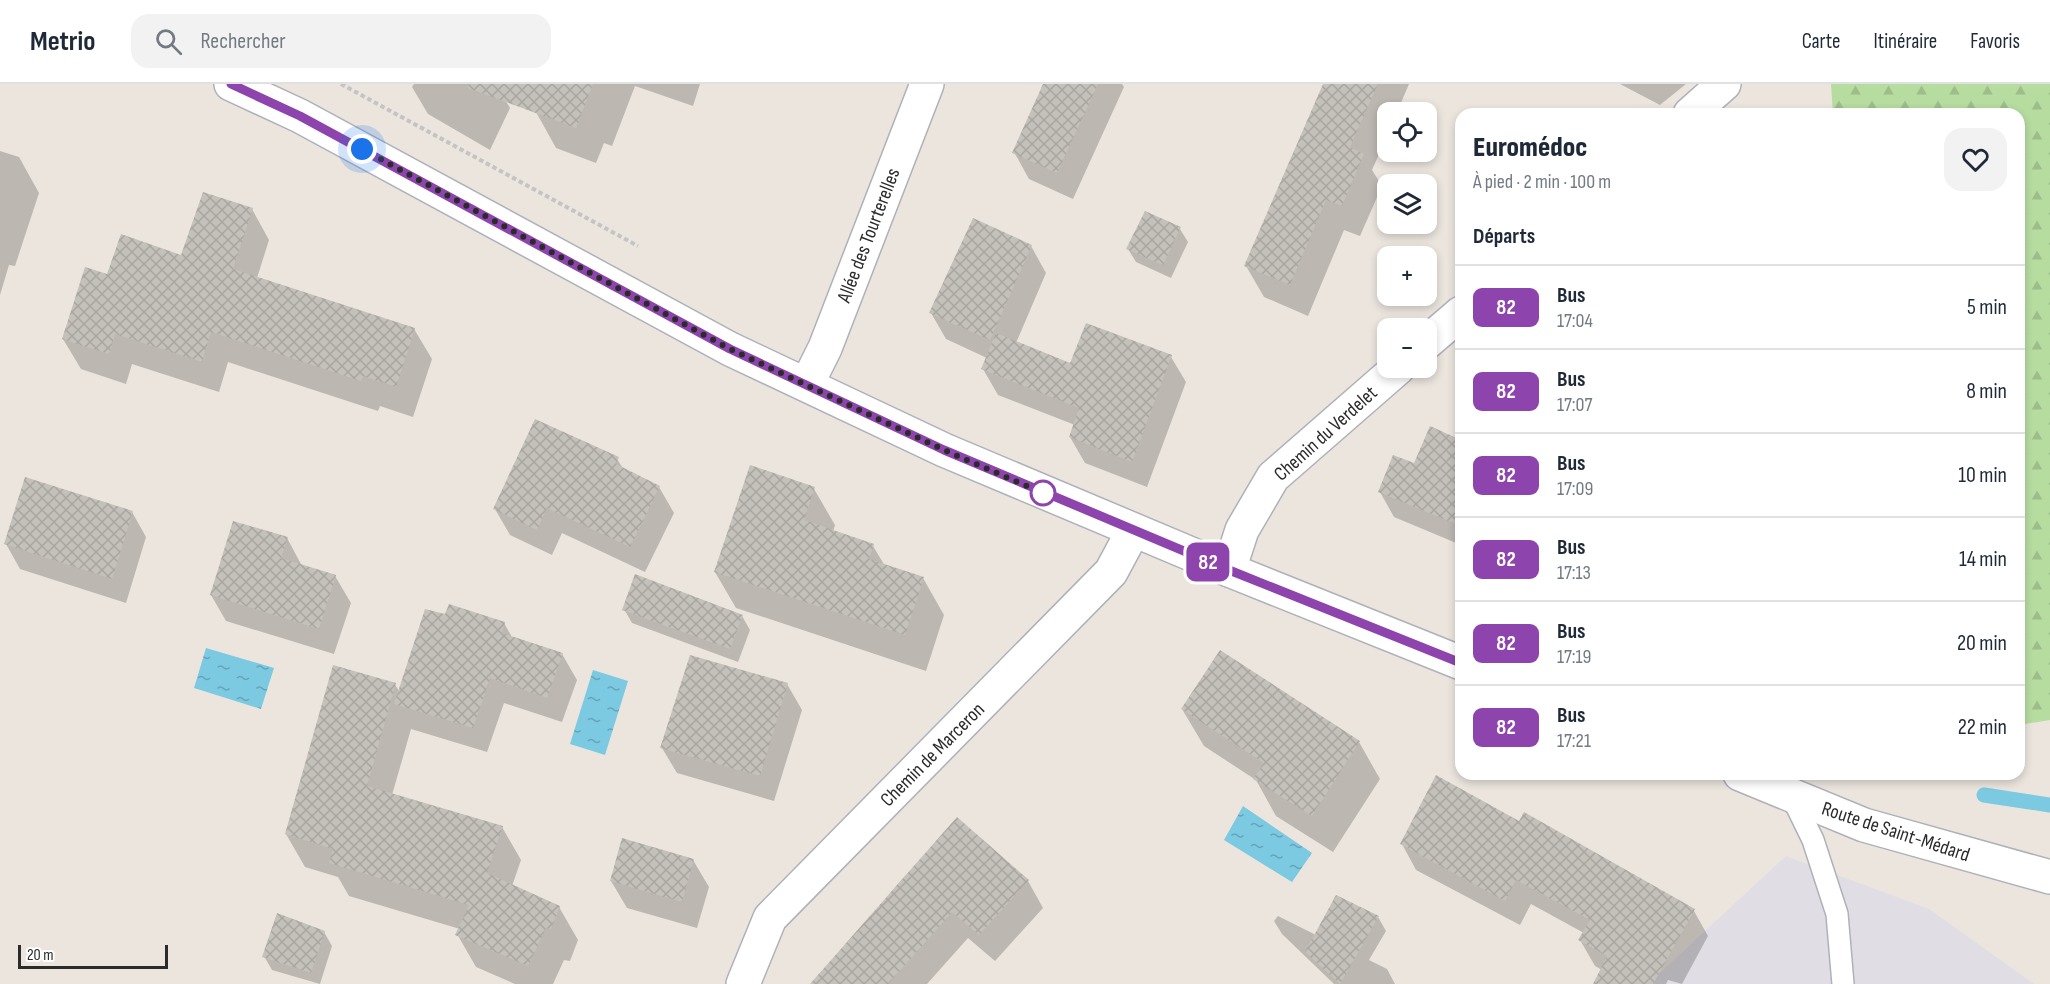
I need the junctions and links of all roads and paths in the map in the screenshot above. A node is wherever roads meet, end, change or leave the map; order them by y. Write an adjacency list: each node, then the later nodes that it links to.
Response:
1 (231, 84): 10 (street)
2 (342, 84): 6 (path)
3 (927, 84): 10 (street, Allée des Tourterelles)
4 (1724, 84): 5 (street)
5 (1696, 108)
6 (642, 249)
7 (1455, 318): 8 (street)
8 (1437, 334)
9 (1387, 378): 12 (street, Chemin du Verdelet)
10 (807, 384): 11 (street)
11 (1133, 531): 12 (street); 18 (street, Chemin de Marceron)
12 (1229, 570): 13 (street)
13 (1455, 661)
14 (1755, 780): 15 (street, Route de Saint-Médard)
15 (1791, 795): 16 (street, Route de Saint-Médard); 19 (lane)
16 (2035, 874): 17 (street, Route de Saint-Médard)
17 (2050, 890)
18 (744, 984)
19 (1843, 984)

